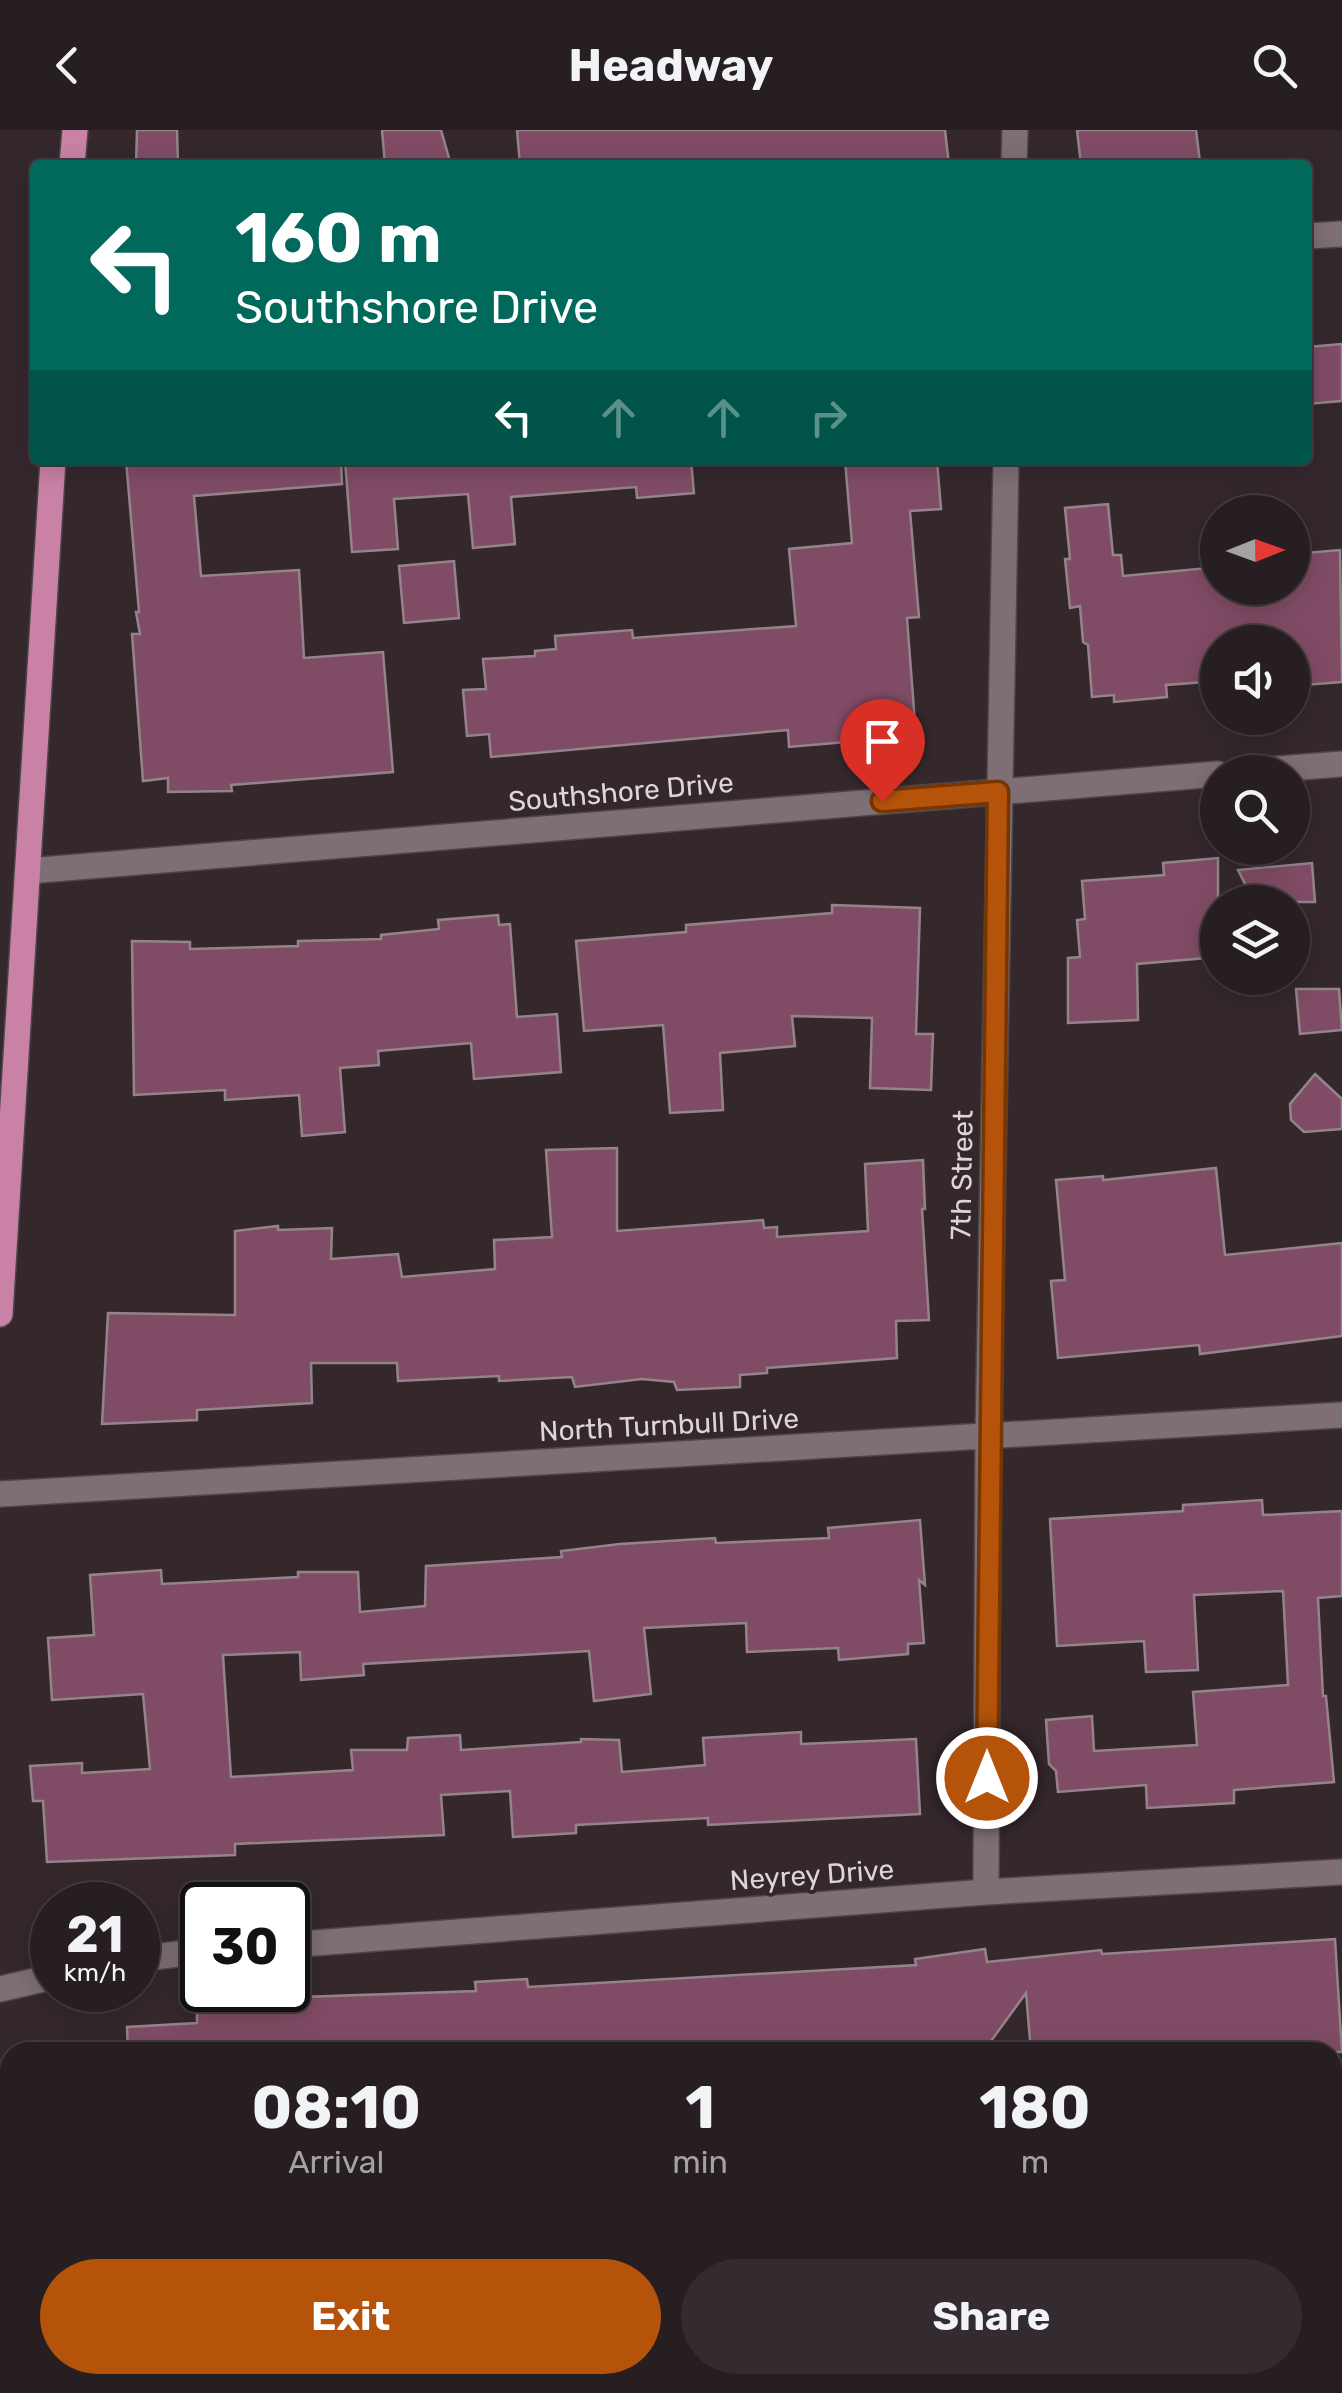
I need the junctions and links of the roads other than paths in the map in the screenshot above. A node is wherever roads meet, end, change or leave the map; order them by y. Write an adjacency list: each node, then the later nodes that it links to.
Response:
1 (75, 130): 3 (main road)
2 (1015, 130): 4 (street)
3 (72, 160)
4 (1014, 160)
5 (1342, 234): 6 (street)
6 (1312, 236)
7 (53, 465): 13 (main road)
8 (1006, 465): 12 (street, 7th Street)
9 (1342, 764): 10 (street)
10 (1310, 766)
11 (1200, 775): 12 (street, Southshore Drive)
12 (998, 792): 13 (street, Southshore Drive); 16 (street, 7th Street)
13 (28, 871): 14 (main road)
14 (0, 1314)
15 (1342, 1414): 16 (street, North Turnbull Drive)
16 (988, 1437): 17 (street, North Turnbull Drive); 19 (street, 7th Street)
17 (0, 1494)
18 (1342, 1872): 19 (street, Neyrey Drive)
19 (986, 1892): 20 (street, Neyrey Drive)
20 (310, 1943)
21 (30, 1983): 22 (street)
22 (0, 1989)

